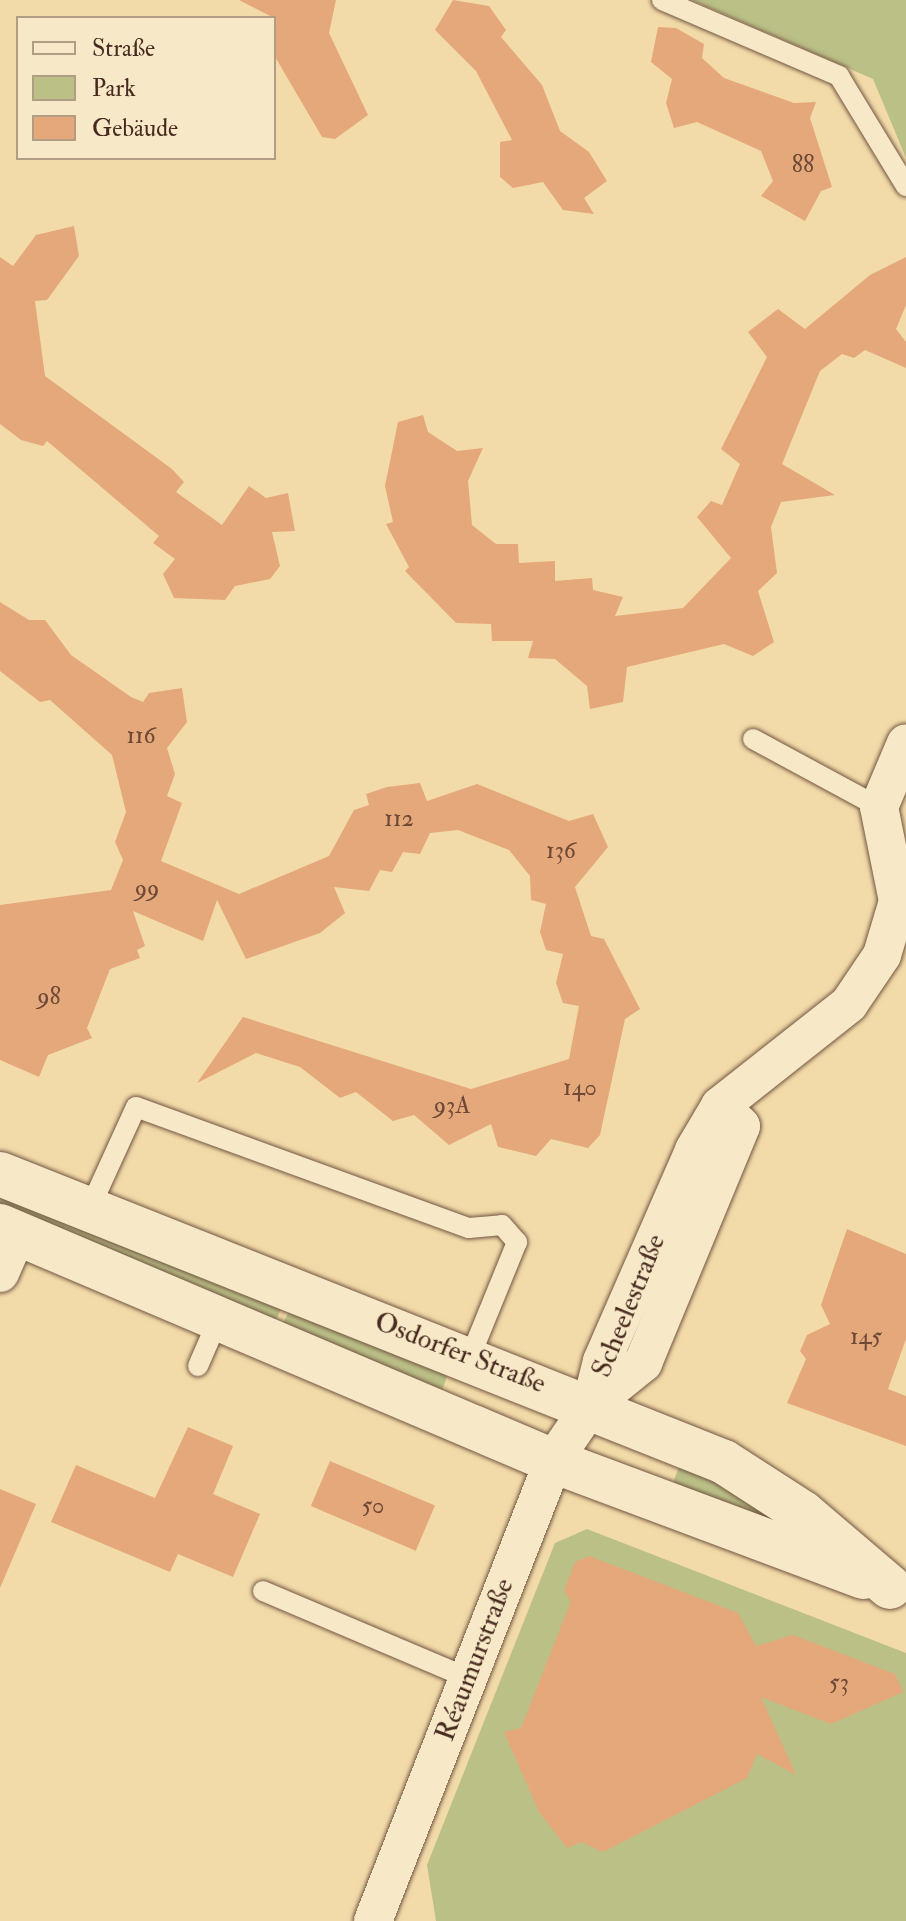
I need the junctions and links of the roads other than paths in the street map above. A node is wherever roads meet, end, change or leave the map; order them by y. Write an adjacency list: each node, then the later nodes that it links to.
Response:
1 (662, 0): 2 (lane)
2 (906, 186)
3 (753, 739): 5 (lane)
4 (906, 743): 5 (street)
5 (879, 807): 13 (street, Scheelestraße)
6 (0, 1174): 7 (street, Osdorfer Straße)
7 (89, 1210): 11 (street, Osdorfer Straße); 11 (lane)
8 (8, 1230): 9 (street); 10 (street, Osdorfer Straße)
9 (0, 1273)
10 (218, 1320): 12 (lane); 14 (street, Osdorfer Straße)
11 (479, 1361): 13 (street, Osdorfer Straße); 14 (street)
12 (198, 1366)
13 (591, 1405): 15 (street, Réaumurstraße); 16 (street, Osdorfer Straße)
14 (464, 1423): 15 (street, Osdorfer Straße)
15 (553, 1461): 16 (street, Osdorfer Straße); 18 (street, Réaumurstraße)
16 (898, 1590)
17 (263, 1591): 18 (lane)
18 (468, 1678): 19 (street, Réaumurstraße)
19 (373, 1921)

